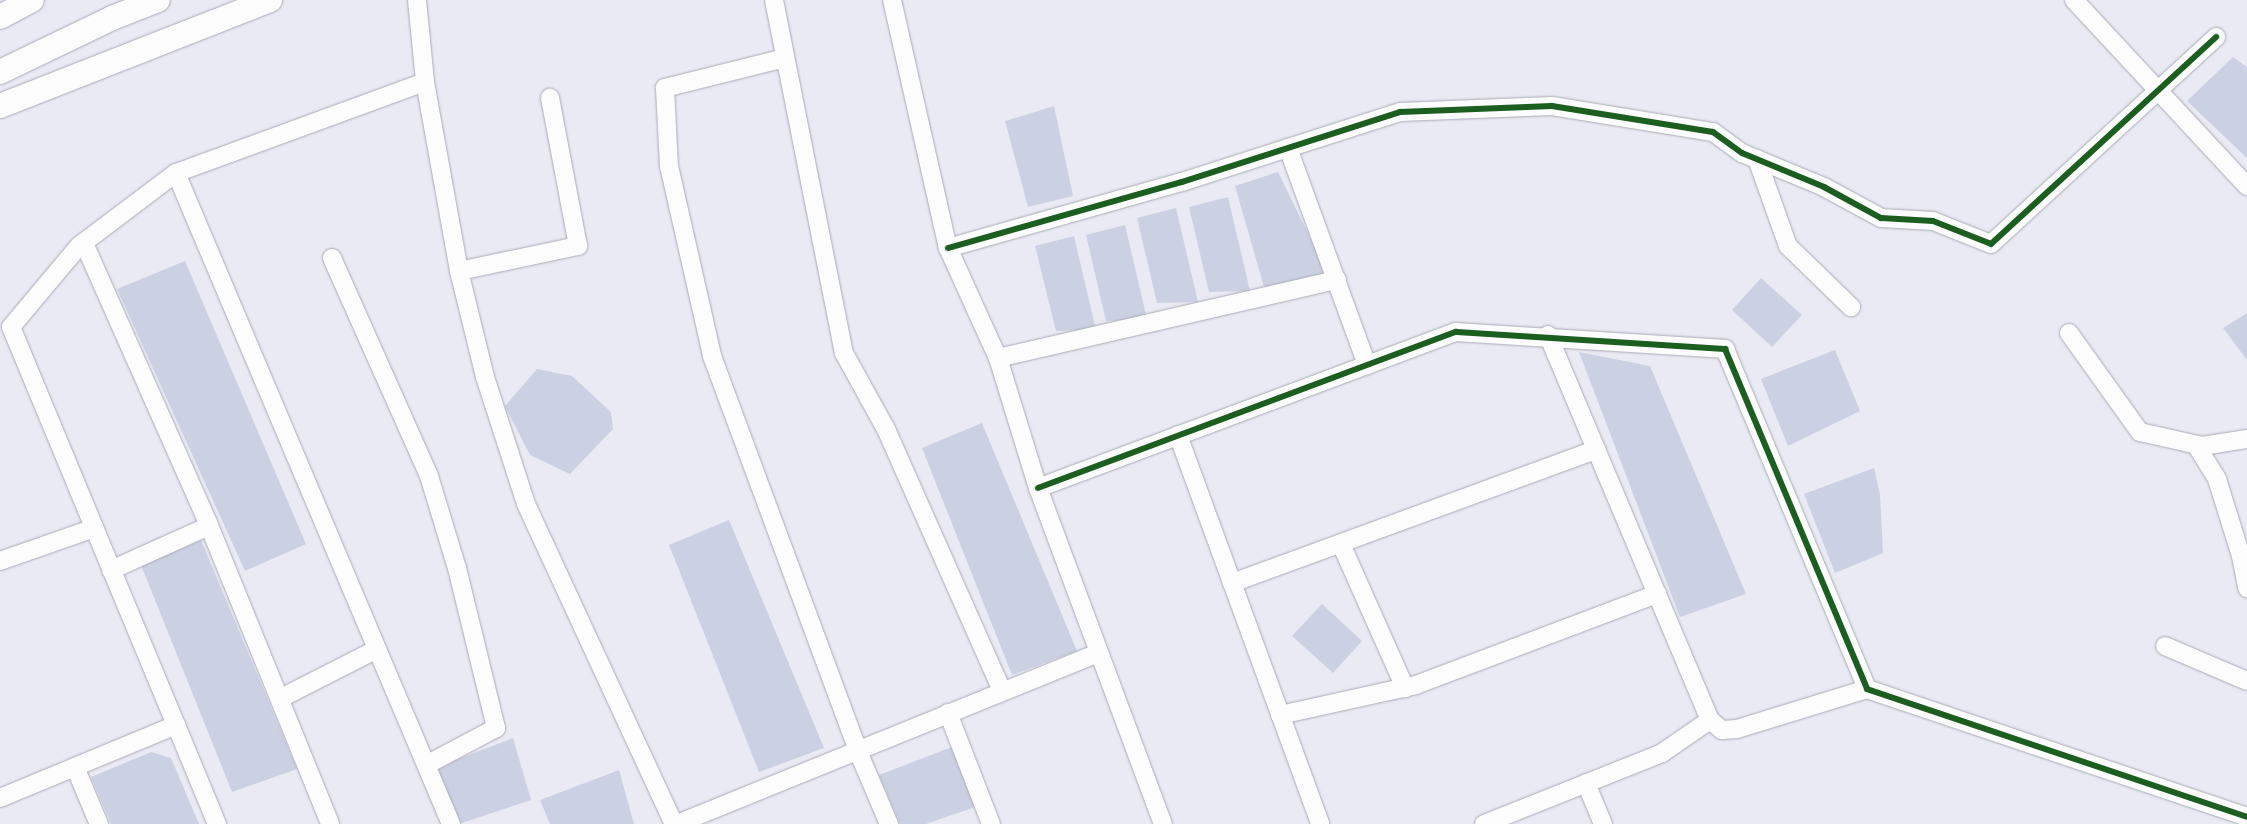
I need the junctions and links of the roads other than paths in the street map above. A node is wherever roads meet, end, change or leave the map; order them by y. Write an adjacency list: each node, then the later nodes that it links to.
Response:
1 (32, 0): 8 (main road)
2 (158, 0): 11 (main road)
3 (270, 0): 15 (main road)
4 (417, 0): 12 (street)
5 (774, 0): 10 (street)
6 (892, 0): 21 (street)
7 (2074, 0): 13 (street)
8 (0, 17)
9 (2216, 37): 13 (street)
10 (785, 58): 49 (street); 55 (street)
11 (0, 72)
12 (425, 82): 18 (street); 23 (street)
13 (2159, 90): 17 (street); 19 (street)
14 (550, 98): 23 (street)
15 (0, 106)
16 (1288, 148): 17 (street); 21 (street); 24 (street)
17 (1757, 159): 25 (street)
18 (176, 173): 20 (street); 44 (street)
19 (2247, 186)
20 (84, 243): 35 (street); 36 (street)
21 (948, 248): 28 (street)
22 (332, 258): 56 (street)
23 (459, 271): 65 (street)
24 (1337, 280): 28 (street); 29 (street)
25 (1851, 307)
26 (2069, 333): 32 (street)
27 (1548, 335): 29 (street); 33 (street); 48 (street)
28 (998, 358): 34 (street)
29 (1367, 365): 30 (street)
30 (1178, 435): 34 (street); 40 (street)
31 (2247, 439): 32 (street)
32 (2196, 445): 41 (street)
33 (1596, 450): 37 (street); 42 (street)
34 (1038, 488): 45 (street)
35 (209, 526): 39 (street); 50 (street)
36 (94, 528): 38 (street); 39 (street)
37 (1341, 544): 40 (street); 47 (street)
38 (0, 561)
39 (112, 570): 54 (street)
40 (1232, 583): 52 (street)
41 (2247, 588)
42 (1657, 594): 47 (street); 53 (street)
43 (2165, 646): 46 (street)
44 (378, 649): 50 (street); 56 (street)
45 (1099, 653): 49 (street); 68 (street)
46 (2247, 681)
47 (1404, 688): 52 (street)
48 (1867, 689): 53 (street); 60 (street)
49 (1002, 692): 51 (street)
50 (281, 698): 63 (street)
51 (948, 712): 55 (street); 67 (street)
52 (1280, 715): 69 (street)
53 (1710, 720): 58 (street)
54 (176, 725): 57 (street); 62 (street)
55 (857, 749): 65 (street); 66 (street)
56 (426, 765): 64 (street)
57 (75, 767): 59 (street); 61 (street)
58 (1586, 783): 70 (street); 71 (street)
59 (0, 798)
60 (2247, 817)
61 (99, 824)
62 (217, 824)
63 (330, 824)
64 (452, 824)
65 (676, 824)
66 (889, 824)
67 (991, 824)
68 (1164, 824)
69 (1320, 824)
70 (1484, 824)
71 (1602, 824)

